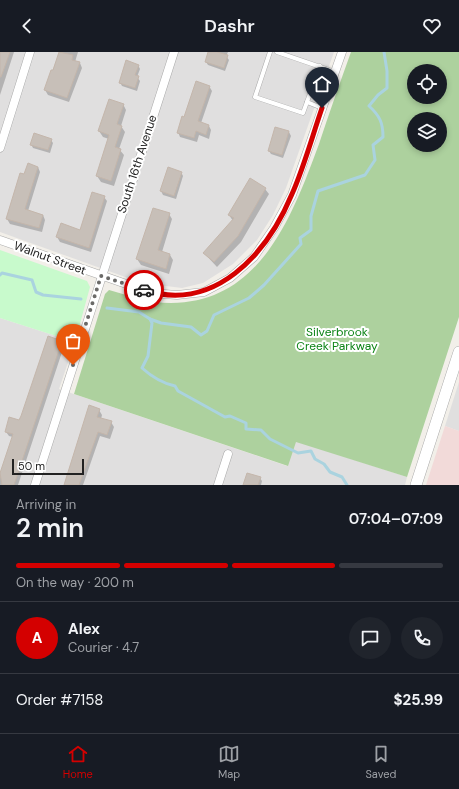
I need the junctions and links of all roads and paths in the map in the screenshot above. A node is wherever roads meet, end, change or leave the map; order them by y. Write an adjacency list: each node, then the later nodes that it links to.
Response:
1 (30, 52): 10 (street)
2 (174, 52): 12 (street, South 16th Avenue)
3 (270, 52): 8 (lane)
4 (277, 52): 6 (lane)
5 (342, 52): 7 (street, Walnut Street)
6 (320, 66): 7 (lane); 8 (lane)
7 (335, 72): 9 (street, Walnut Street)
8 (307, 102): 9 (lane)
9 (322, 108): 12 (street, Walnut Street)
10 (0, 148)
11 (0, 240): 12 (street, Walnut Street)
12 (101, 276): 15 (street, South 16th Avenue)
13 (459, 352): 17 (street)
14 (228, 454): 16 (street)
15 (35, 485)
16 (218, 485)
17 (416, 485)

